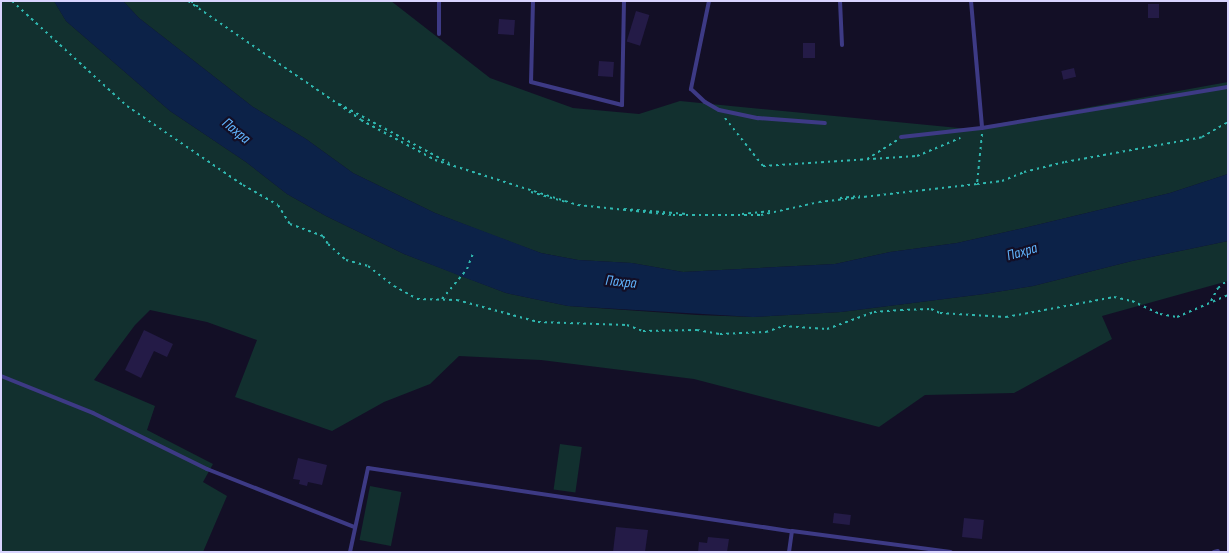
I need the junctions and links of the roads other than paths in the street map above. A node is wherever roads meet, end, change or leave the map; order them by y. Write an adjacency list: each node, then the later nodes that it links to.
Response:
1 (439, 1): 7 (lane)
2 (533, 1): 3 (lane)
3 (624, 1)
4 (709, 1): 10 (lane)
5 (840, 1): 8 (lane)
6 (971, 1): 11 (lane)
7 (439, 34)
8 (842, 44)
9 (1228, 87): 11 (lane)
10 (825, 123)
11 (982, 128): 12 (lane)
12 (901, 137)
13 (1, 376): 14 (lane)
14 (354, 527): 15 (lane); 16 (lane)
15 (792, 531): 17 (lane); 18 (lane)
16 (350, 552)
17 (789, 552)
18 (951, 552)

